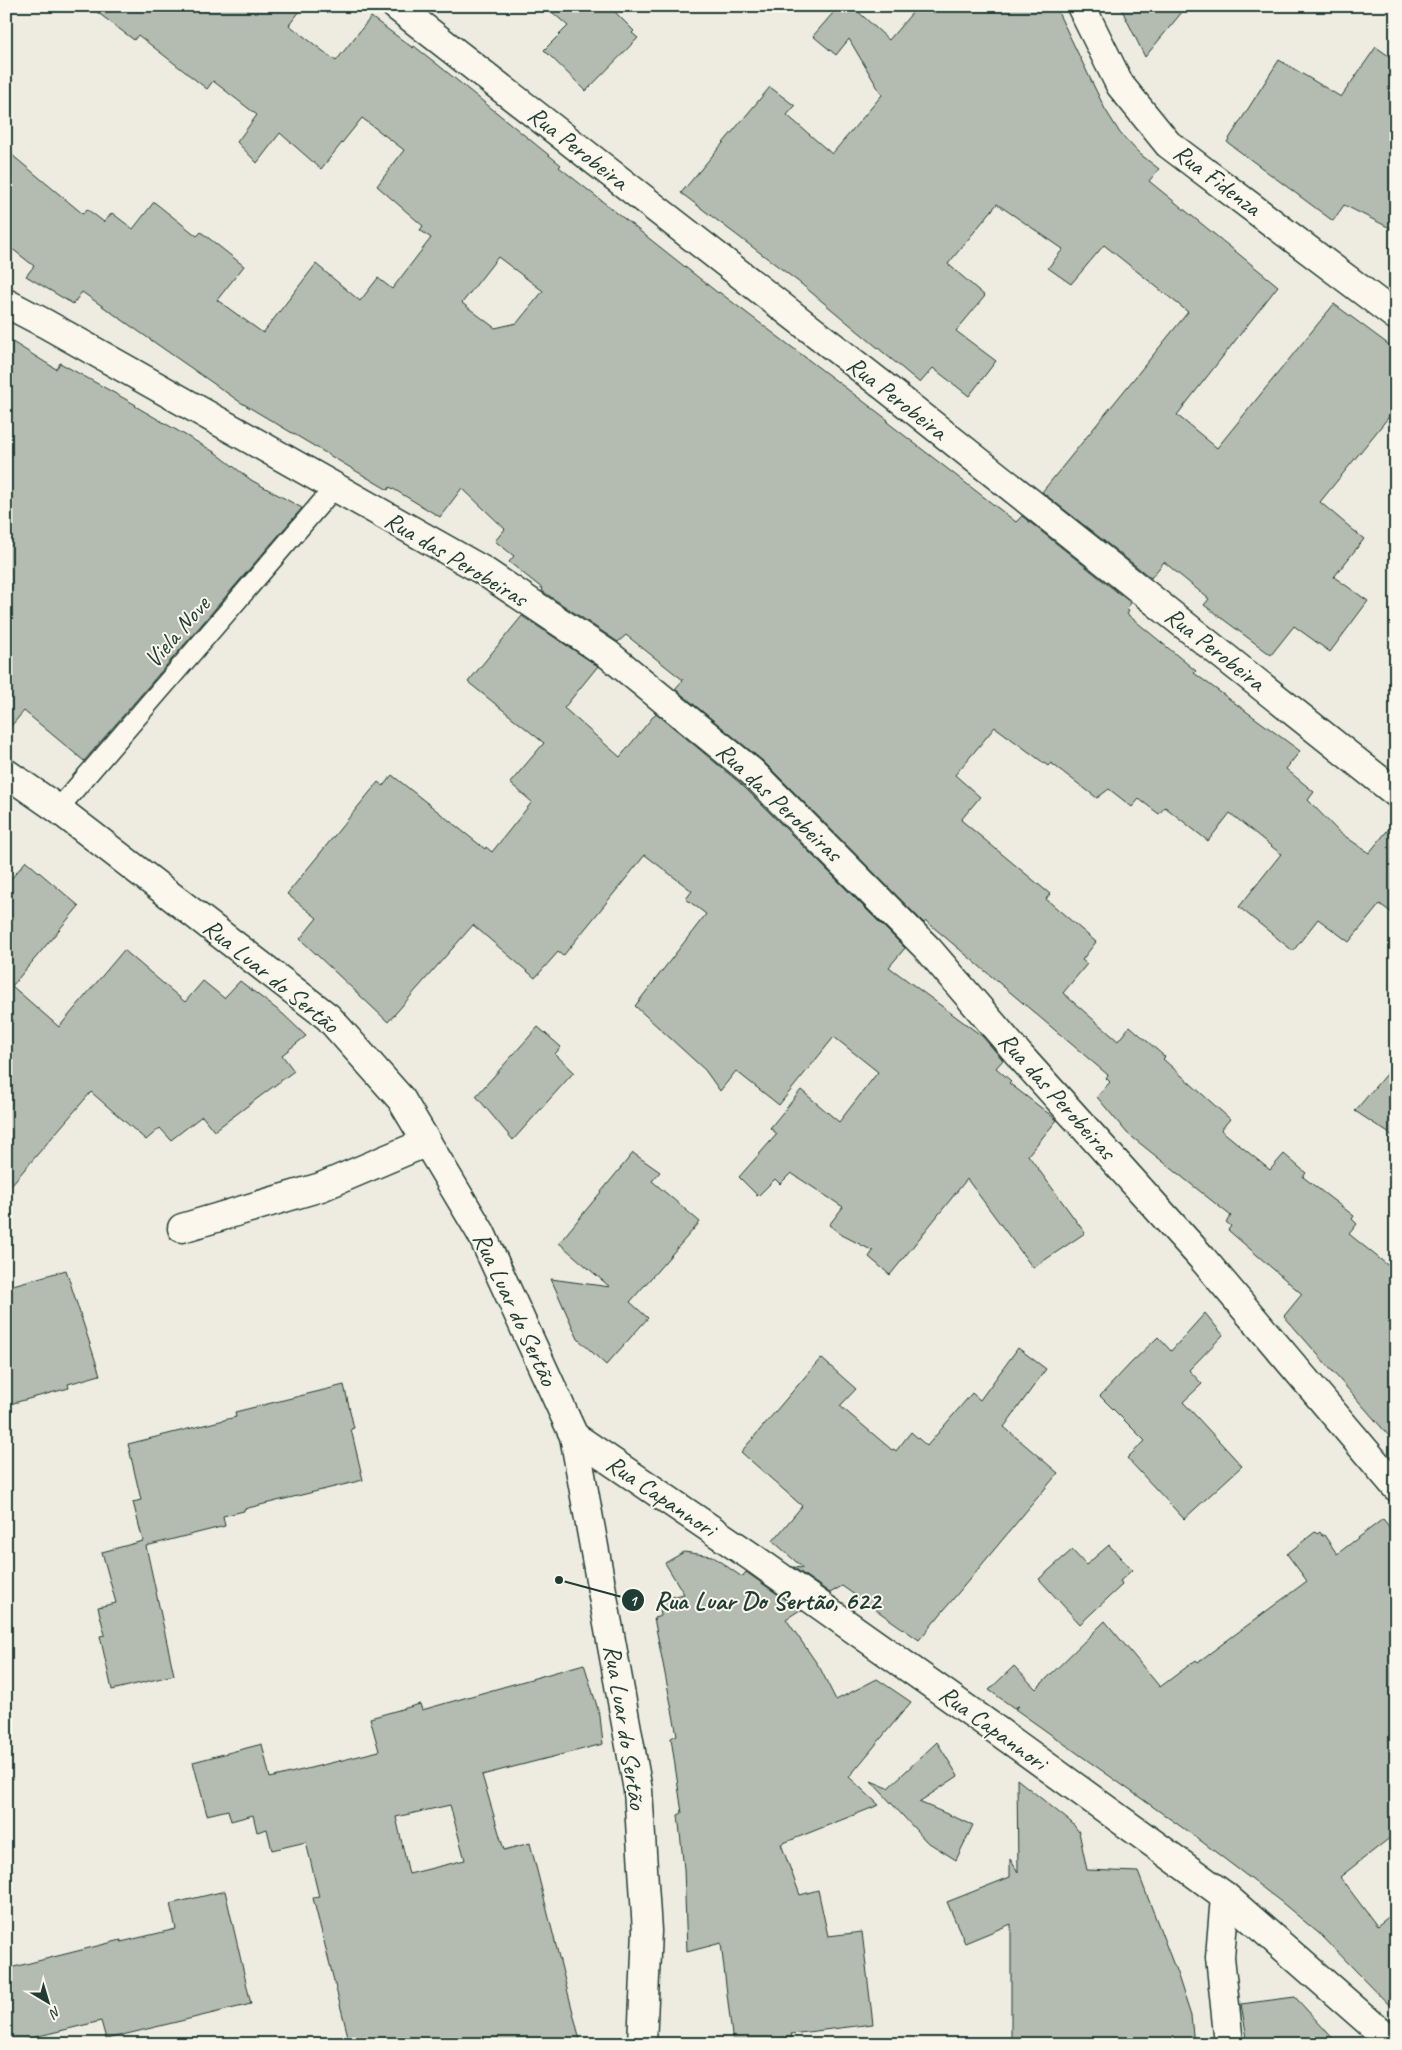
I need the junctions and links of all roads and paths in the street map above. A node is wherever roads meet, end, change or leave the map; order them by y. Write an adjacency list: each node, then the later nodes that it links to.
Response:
1 (396, 6): 7 (street, Rua Perobeira)
2 (1081, 6): 4 (street, Rua Fidenza)
3 (6, 303): 5 (street, Rua das Perobeiras)
4 (1396, 316)
5 (334, 488): 8 (lane, Viela Nove); 12 (street, Rua das Perobeiras)
6 (6, 773): 8 (street, Rua Luar do Sertão)
7 (1396, 793)
8 (58, 810): 9 (street, Rua Luar do Sertão)
9 (427, 1142): 10 (street); 11 (street, Rua Luar do Sertão)
10 (182, 1228)
11 (574, 1436): 13 (street, Rua Capannori); 14 (street, Rua Luar do Sertão)
12 (1396, 1487)
13 (1225, 1896): 15 (street); 16 (street, Rua Capannori)
14 (642, 2044)
15 (1228, 2044)
16 (1394, 2044)

